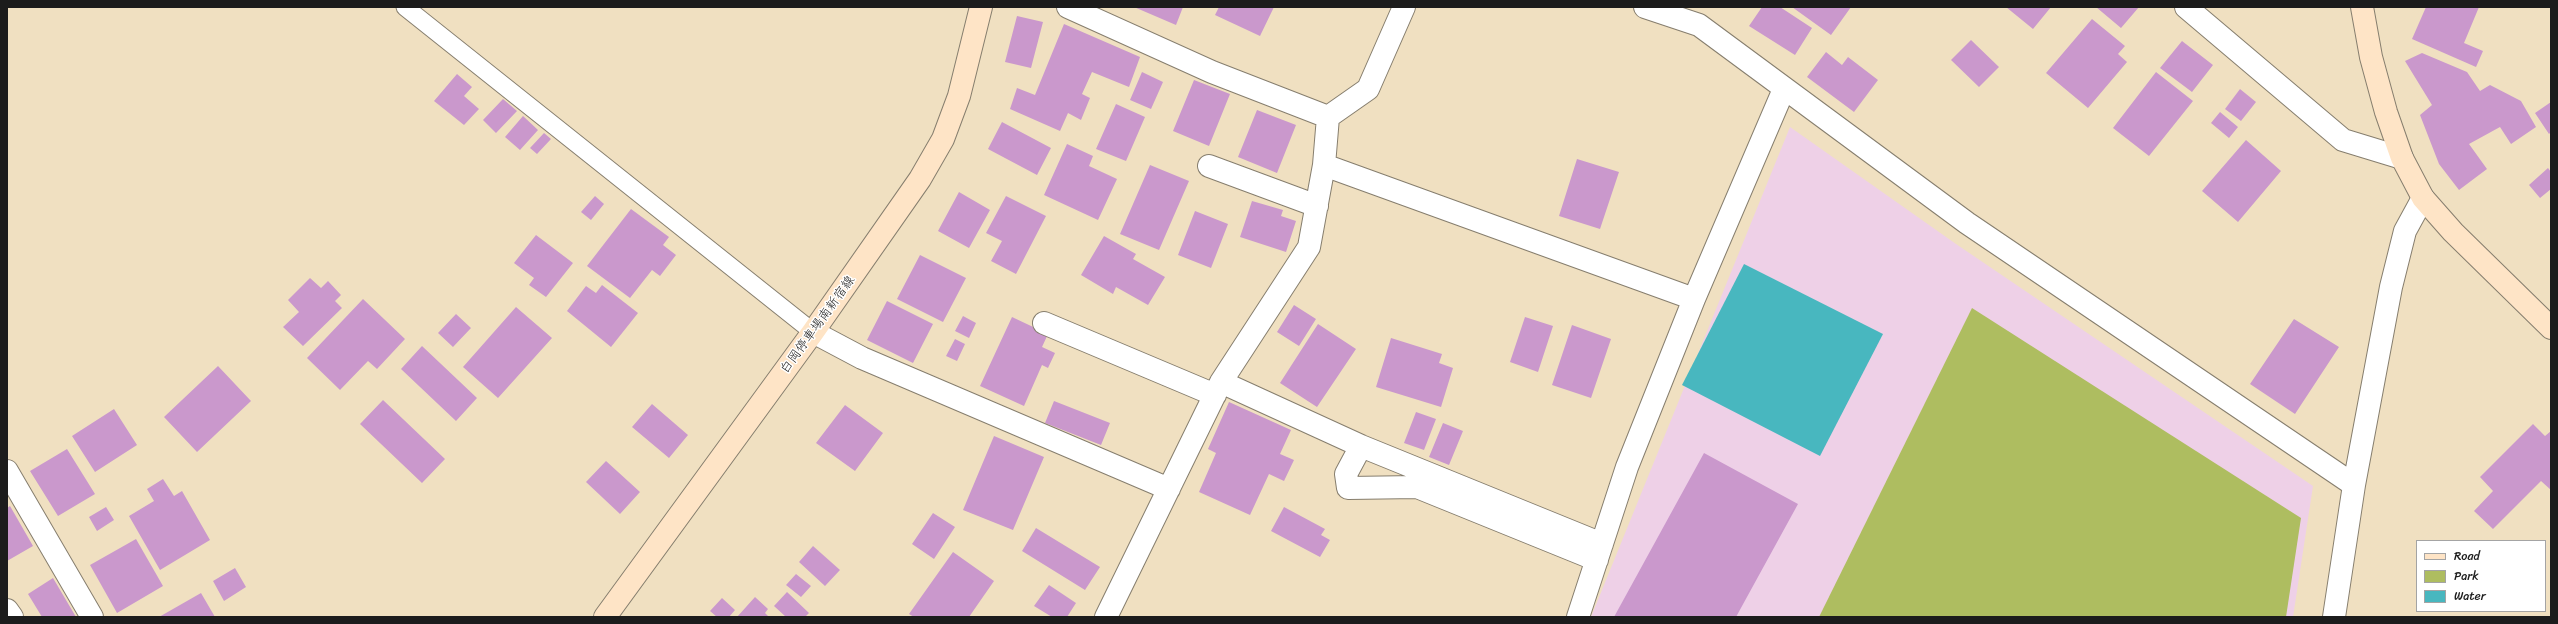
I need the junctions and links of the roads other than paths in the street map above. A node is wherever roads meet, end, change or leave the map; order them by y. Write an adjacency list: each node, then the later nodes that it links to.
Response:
1 (405, 7): 18 (lane)
2 (981, 7): 18 (main road, 白岡停車場南新宿線)
3 (1068, 7): 9 (street)
4 (1404, 7): 9 (street)
5 (1645, 7): 8 (street)
6 (2186, 7): 10 (street)
7 (2362, 7): 10 (main road)
8 (1784, 89): 15 (street); 22 (street)
9 (1328, 117): 11 (street)
10 (2402, 158): 13 (main road)
11 (1324, 165): 14 (street); 15 (street)
12 (1209, 166): 14 (street)
13 (2423, 198): 17 (main road); 22 (street)
14 (1317, 206): 19 (street)
15 (1694, 299): 24 (street)
16 (1044, 323): 19 (street)
17 (2551, 328)
18 (813, 332): 23 (street); 29 (main road, 白岡停車場南新宿線)
19 (1218, 388): 20 (street); 23 (street)
20 (1361, 446): 24 (street); 24 (street)
21 (7, 471): 28 (street)
22 (2354, 485): 31 (street)
23 (1169, 489): 26 (street)
24 (1600, 552): 30 (street)
25 (7, 610): 27 (street)
26 (1111, 615)
27 (12, 617)
28 (92, 617)
29 (605, 617)
30 (1578, 617)
31 (2334, 617)

